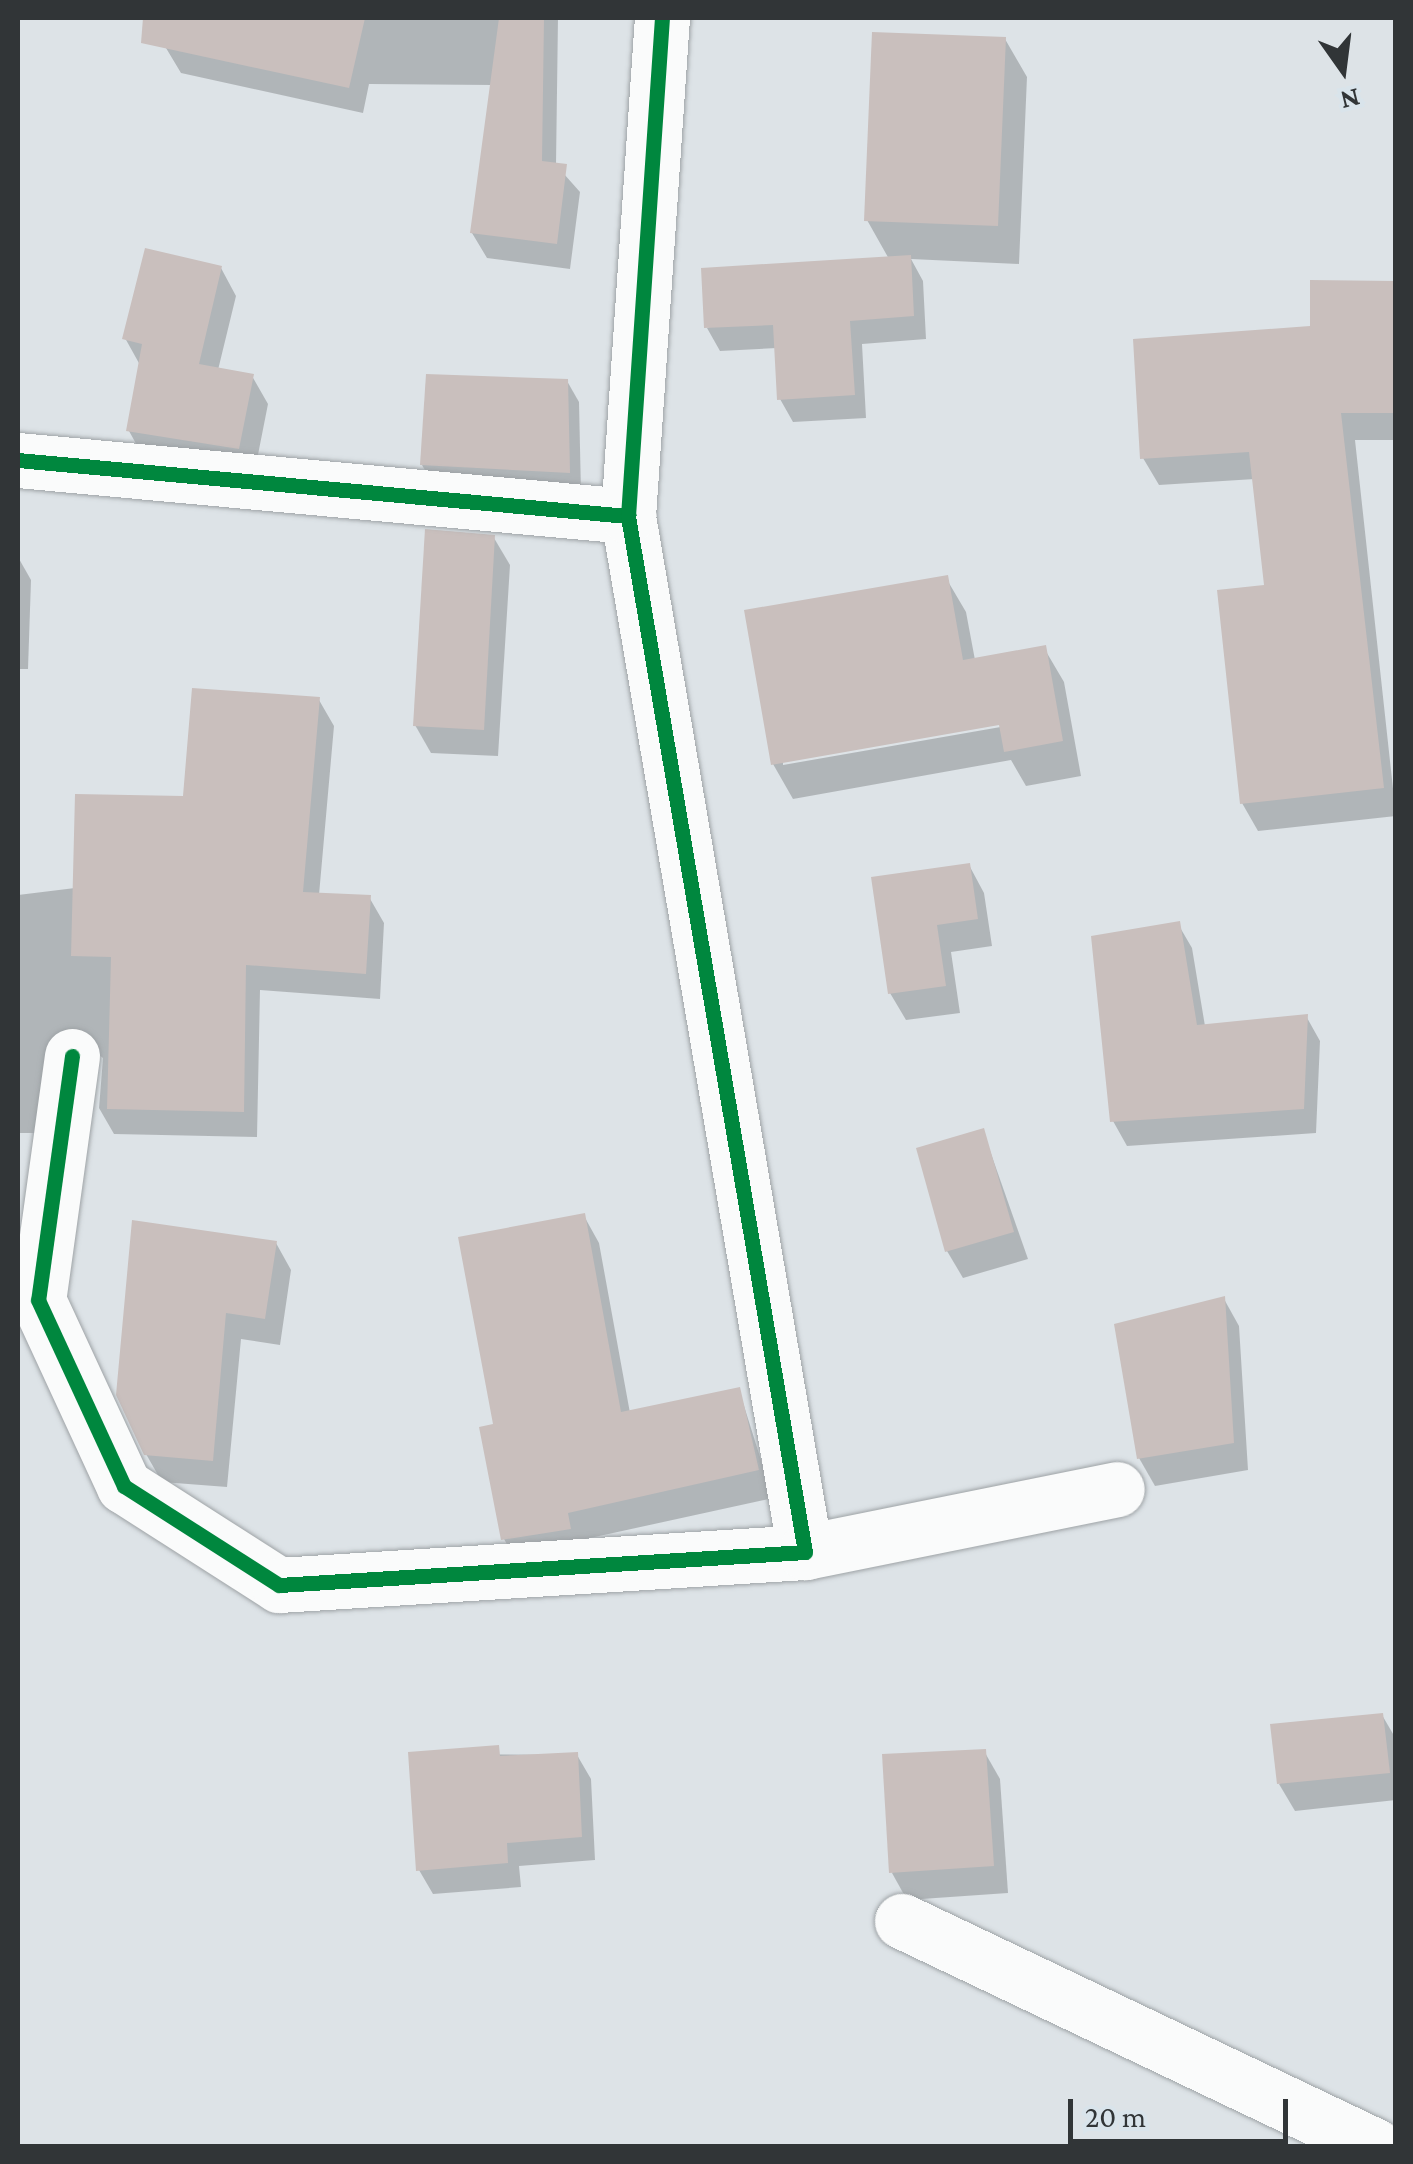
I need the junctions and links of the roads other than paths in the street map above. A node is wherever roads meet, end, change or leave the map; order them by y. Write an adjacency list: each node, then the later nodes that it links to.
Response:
1 (662, 18): 3 (street)
2 (18, 460): 3 (street)
3 (628, 516): 6 (street)
4 (72, 1056): 6 (street)
5 (1116, 1490): 6 (street)
6 (806, 1552)
7 (902, 1920): 8 (street)
8 (1376, 2146)

